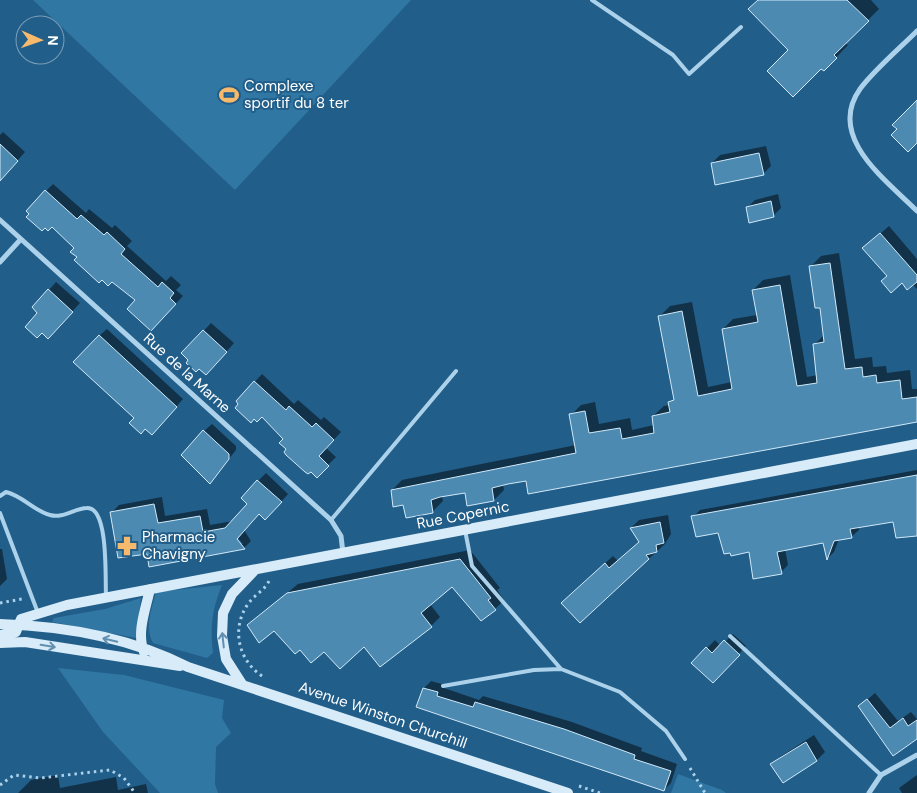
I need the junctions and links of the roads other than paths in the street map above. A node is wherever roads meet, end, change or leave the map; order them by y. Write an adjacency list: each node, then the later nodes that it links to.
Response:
1 (592, 0): 2 (lane)
2 (741, 27)
3 (917, 31): 4 (street)
4 (917, 211)
5 (0, 220): 6 (street, Rue de la Marne)
6 (21, 239): 7 (street); 12 (street, Rue de la Marne)
7 (0, 262)
8 (456, 371): 12 (lane)
9 (917, 444): 13 (street, Rue Copernic)
10 (0, 496): 17 (lane)
11 (0, 513): 18 (lane)
12 (331, 520): 14 (street, Rue de la Marne)
13 (465, 530): 14 (street, Rue Copernic); 27 (lane)
14 (343, 554): 15 (street, Rue Copernic)
15 (254, 571): 16 (street, Rue Copernic); 28 (street, one-way to 15)
16 (150, 589): 17 (street, Rue Copernic); 24 (street)
17 (106, 599): 18 (street, Rue Copernic)
18 (38, 614): 20 (street, Rue Copernic)
19 (0, 624): 20 (street, Avenue Winston Churchill)
20 (19, 625): 21 (street, Rue Copernic); 24 (street, Avenue Winston Churchill, one-way to 20)
21 (0, 635)
22 (730, 636): 32 (lane)
23 (0, 643): 25 (street, Avenue Winston Churchill, one-way to 25)
24 (142, 647): 25 (street); 26 (street, Avenue Winston Churchill)
25 (149, 663): 26 (street, Avenue Winston Churchill)
26 (188, 667): 28 (street, Avenue Winston Churchill)
27 (562, 669): 29 (lane); 31 (lane)
28 (242, 684): 33 (street, Avenue Winston Churchill)
29 (443, 686)
30 (917, 755): 32 (street)
31 (685, 759)
32 (881, 775): 34 (street)
33 (568, 793)
34 (868, 793)

